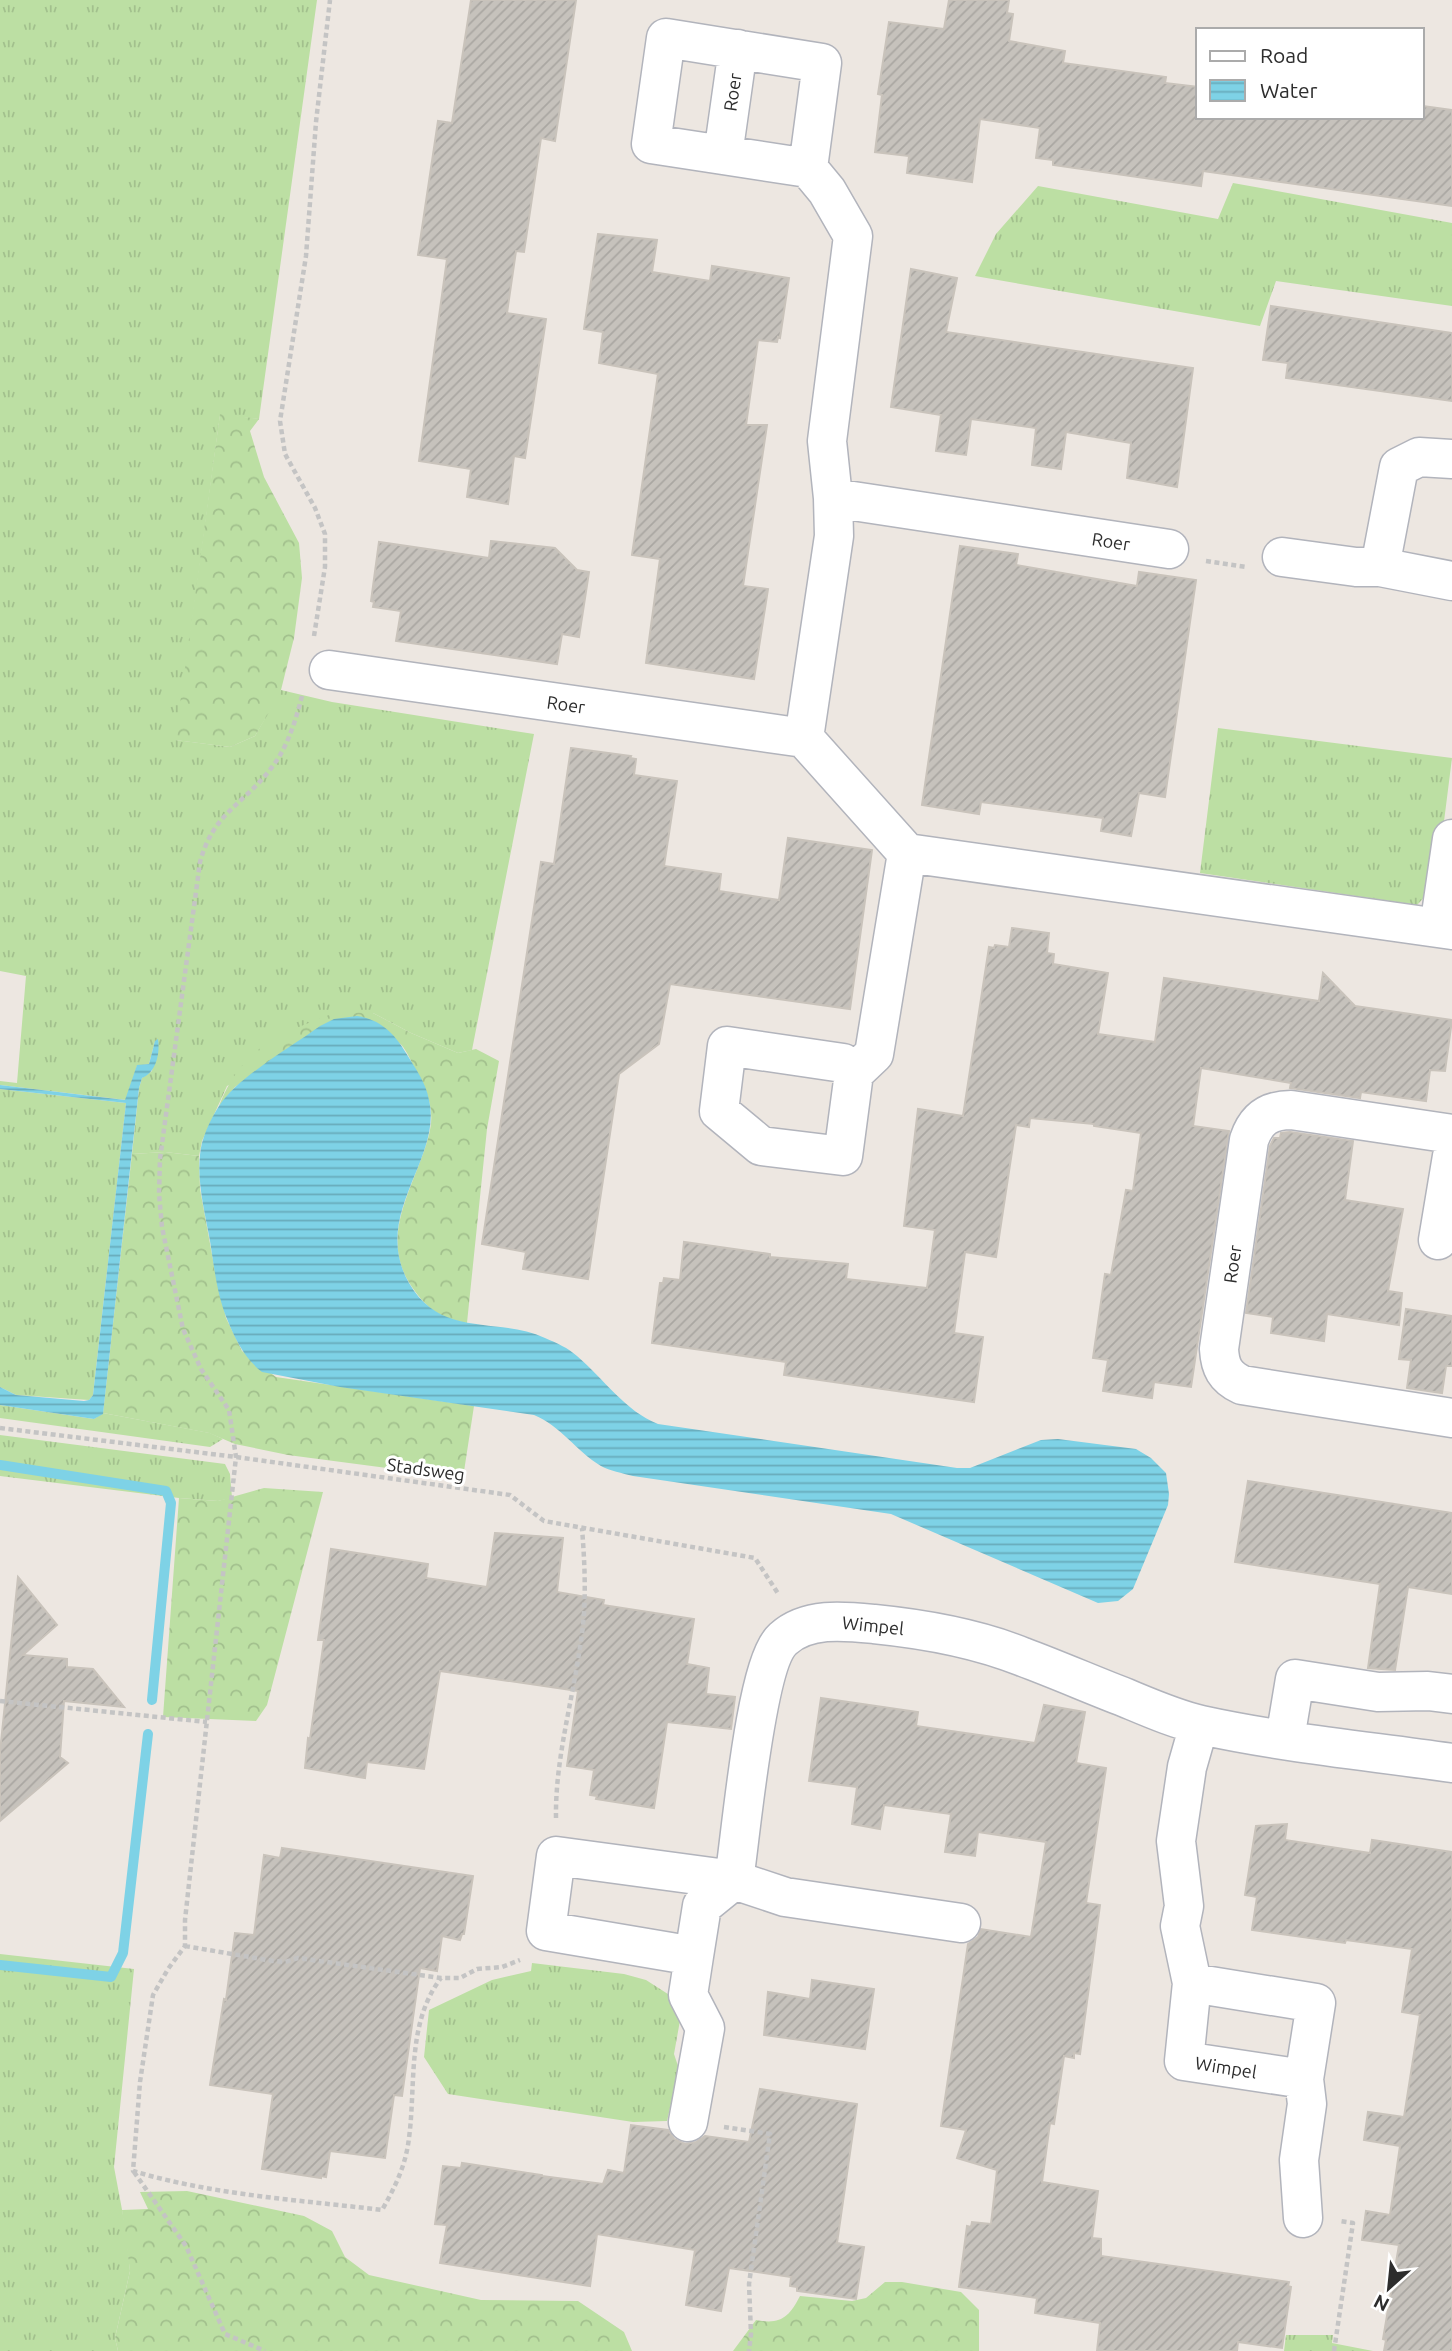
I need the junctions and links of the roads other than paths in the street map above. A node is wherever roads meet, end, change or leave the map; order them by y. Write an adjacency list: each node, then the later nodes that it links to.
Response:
1 (738, 49): 2 (street, Roer); 2 (street); 3 (street, Roer)
2 (723, 155): 3 (street)
3 (808, 168): 5 (street)
4 (1452, 459): 8 (street)
5 (833, 498): 6 (street, Roer); 11 (street)
6 (1169, 549)
7 (1282, 557): 8 (street)
8 (1380, 567): 9 (street)
9 (1452, 581)
10 (315, 668): 11 (street, Roer)
11 (804, 737): 13 (street)
12 (1452, 838): 14 (street)
13 (907, 853): 14 (street); 15 (street)
14 (1446, 929)
15 (854, 1073)
16 (1452, 1134): 19 (street, Roer)
17 (1452, 1156): 18 (street)
18 (1438, 1240)
19 (1452, 1418)
20 (1452, 1694): 22 (street)
21 (1199, 1725): 22 (street, Wimpel); 24 (street, Wimpel); 27 (street, Wimpel)
22 (1285, 1739): 23 (street, Wimpel)
23 (1452, 1763)
24 (734, 1880): 25 (street); 26 (street); 26 (street)
25 (961, 1923)
26 (694, 1956): 29 (street)
27 (1192, 1983): 28 (street, Wimpel); 28 (street)
28 (1304, 2079): 30 (street)
29 (688, 2122)
30 (1303, 2218)

